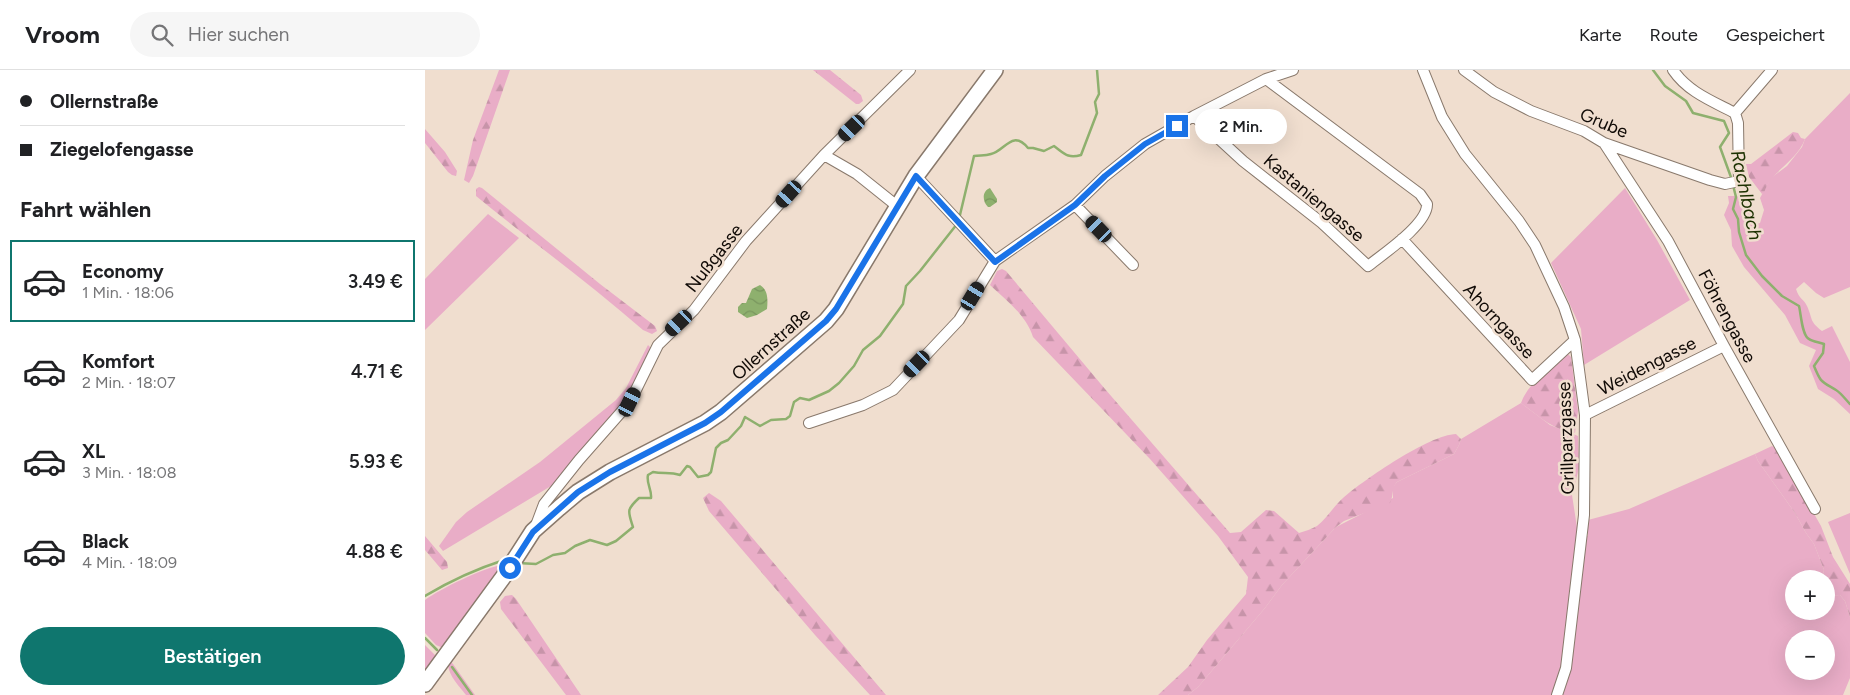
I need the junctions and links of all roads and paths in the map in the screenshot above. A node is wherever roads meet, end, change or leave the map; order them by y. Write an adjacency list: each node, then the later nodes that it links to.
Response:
1 (910, 70): 12 (street, Nußgasse)
2 (995, 70): 13 (street, Ollernstraße)
3 (1293, 70): 8 (street)
4 (1423, 70): 19 (street, Grillparzgasse)
5 (1464, 70): 11 (street, Grube)
6 (1673, 70): 9 (street)
7 (1772, 70): 9 (street)
8 (1266, 79): 10 (street); 16 (street)
9 (1735, 113): 11 (street, Grube)
10 (1194, 116): 14 (street); 16 (street, Kastaniengasse)
11 (1604, 143): 20 (street, Föhrengasse)
12 (824, 155): 15 (street); 24 (street, Nußgasse)
13 (916, 176): 15 (street, Ollernstraße); 17 (street)
14 (1075, 205): 17 (street); 18 (street)
15 (897, 206): 24 (street, Ollernstraße)
16 (1402, 239): 19 (street, Ahorngasse)
17 (995, 262): 22 (street)
18 (1133, 265)
19 (1575, 340): 21 (street, Grillparzgasse)
20 (1724, 346): 21 (street, Weidengasse); 23 (street, Föhrengasse)
21 (1585, 415): 26 (street, Grillparzgasse)
22 (809, 423)
23 (1815, 509)
24 (533, 532): 25 (street, Ollernstraße)
25 (425, 684)
26 (1557, 695)

